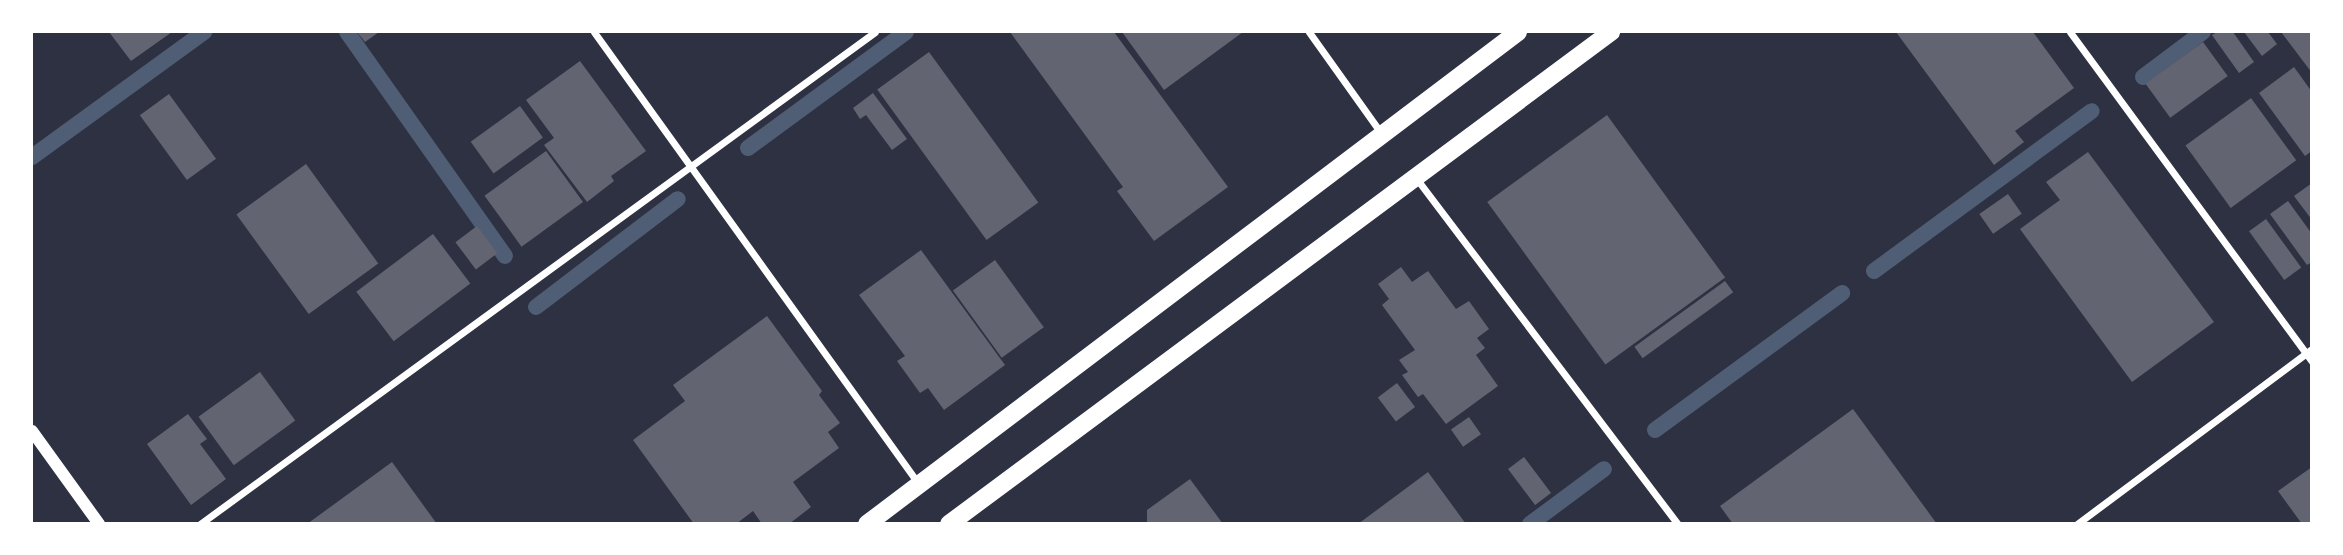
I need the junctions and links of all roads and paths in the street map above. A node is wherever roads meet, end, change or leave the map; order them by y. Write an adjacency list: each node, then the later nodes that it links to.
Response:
1 (594, 32): 8 (street)
2 (875, 32): 8 (street)
3 (1309, 32): 7 (street)
4 (1518, 32): 7 (main road)
5 (1611, 32): 9 (main road)
6 (2070, 32): 10 (street)
7 (1381, 133): 13 (main road)
8 (692, 164): 13 (street); 15 (street)
9 (1415, 177): 17 (main road); 18 (street)
10 (2308, 351): 11 (street); 19 (street)
11 (2312, 362)
12 (32, 431): 14 (street)
13 (920, 485): 16 (main road)
14 (99, 523)
15 (200, 523)
16 (867, 523)
17 (949, 523)
18 (1678, 523)
19 (2077, 523)

